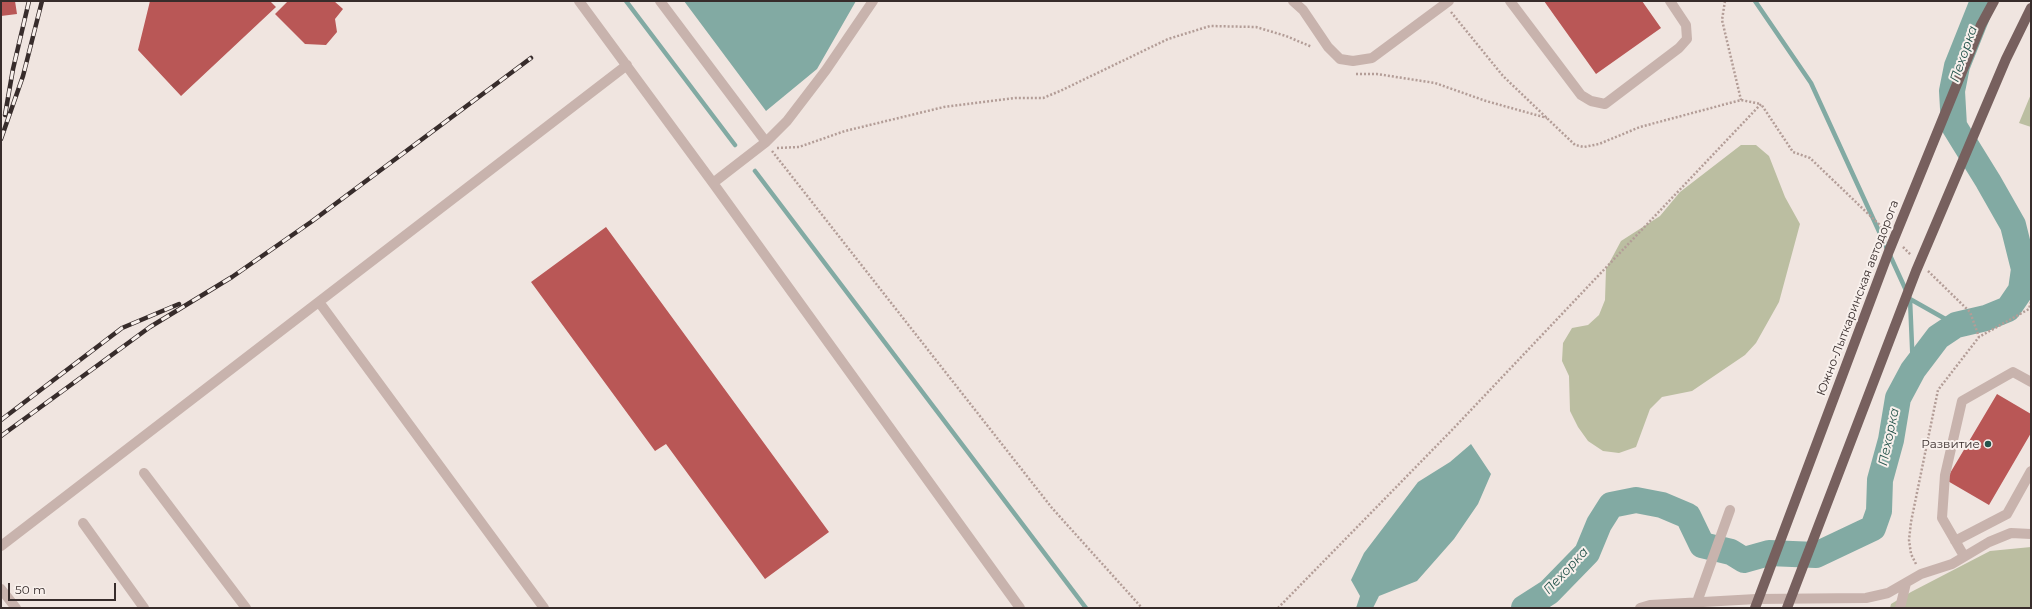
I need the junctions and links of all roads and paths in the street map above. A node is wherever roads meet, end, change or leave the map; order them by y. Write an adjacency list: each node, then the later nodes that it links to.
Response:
1 (579, 1): 12 (street)
2 (660, 1): 16 (street)
3 (872, 1): 16 (street)
4 (1293, 1): 5 (street)
5 (1449, 1)
6 (1510, 1): 7 (street)
7 (1670, 1)
8 (1725, 1): 14 (path)
9 (1994, 1): 46 (main road, Южно-Лыткаринская автодорога)
10 (2031, 8): 47 (main road)
11 (1315, 51): 16 (path)
12 (627, 65): 17 (street); 22 (street)
13 (1353, 73): 15 (path)
14 (1741, 100)
15 (1547, 118)
16 (768, 145): 17 (street); 43 (path)
17 (713, 183): 42 (street)
18 (1890, 235): 44 (path)
19 (1901, 246): 20 (path)
20 (1913, 256)
21 (1924, 268): 24 (path)
22 (319, 302): 32 (street); 41 (street)
23 (2031, 302): 24 (path)
24 (1979, 337): 34 (path)
25 (2031, 382): 31 (street)
26 (2031, 471): 31 (street)
27 (144, 473): 40 (street)
28 (1730, 510): 37 (street)
29 (83, 523): 39 (street)
30 (2031, 534): 33 (street)
31 (1954, 541): 33 (street)
32 (1, 546)
33 (1964, 556): 34 (street)
34 (1921, 574): 35 (street)
35 (1906, 583): 37 (street); 48 (street)
36 (1, 589): 38 (street)
37 (1697, 602): 45 (street)
38 (16, 608)
39 (144, 608)
40 (246, 608)
41 (544, 608)
42 (1020, 608)
43 (1142, 608)
44 (1278, 608)
45 (1640, 608)
46 (1755, 608)
47 (1787, 608)
48 (1900, 608)

